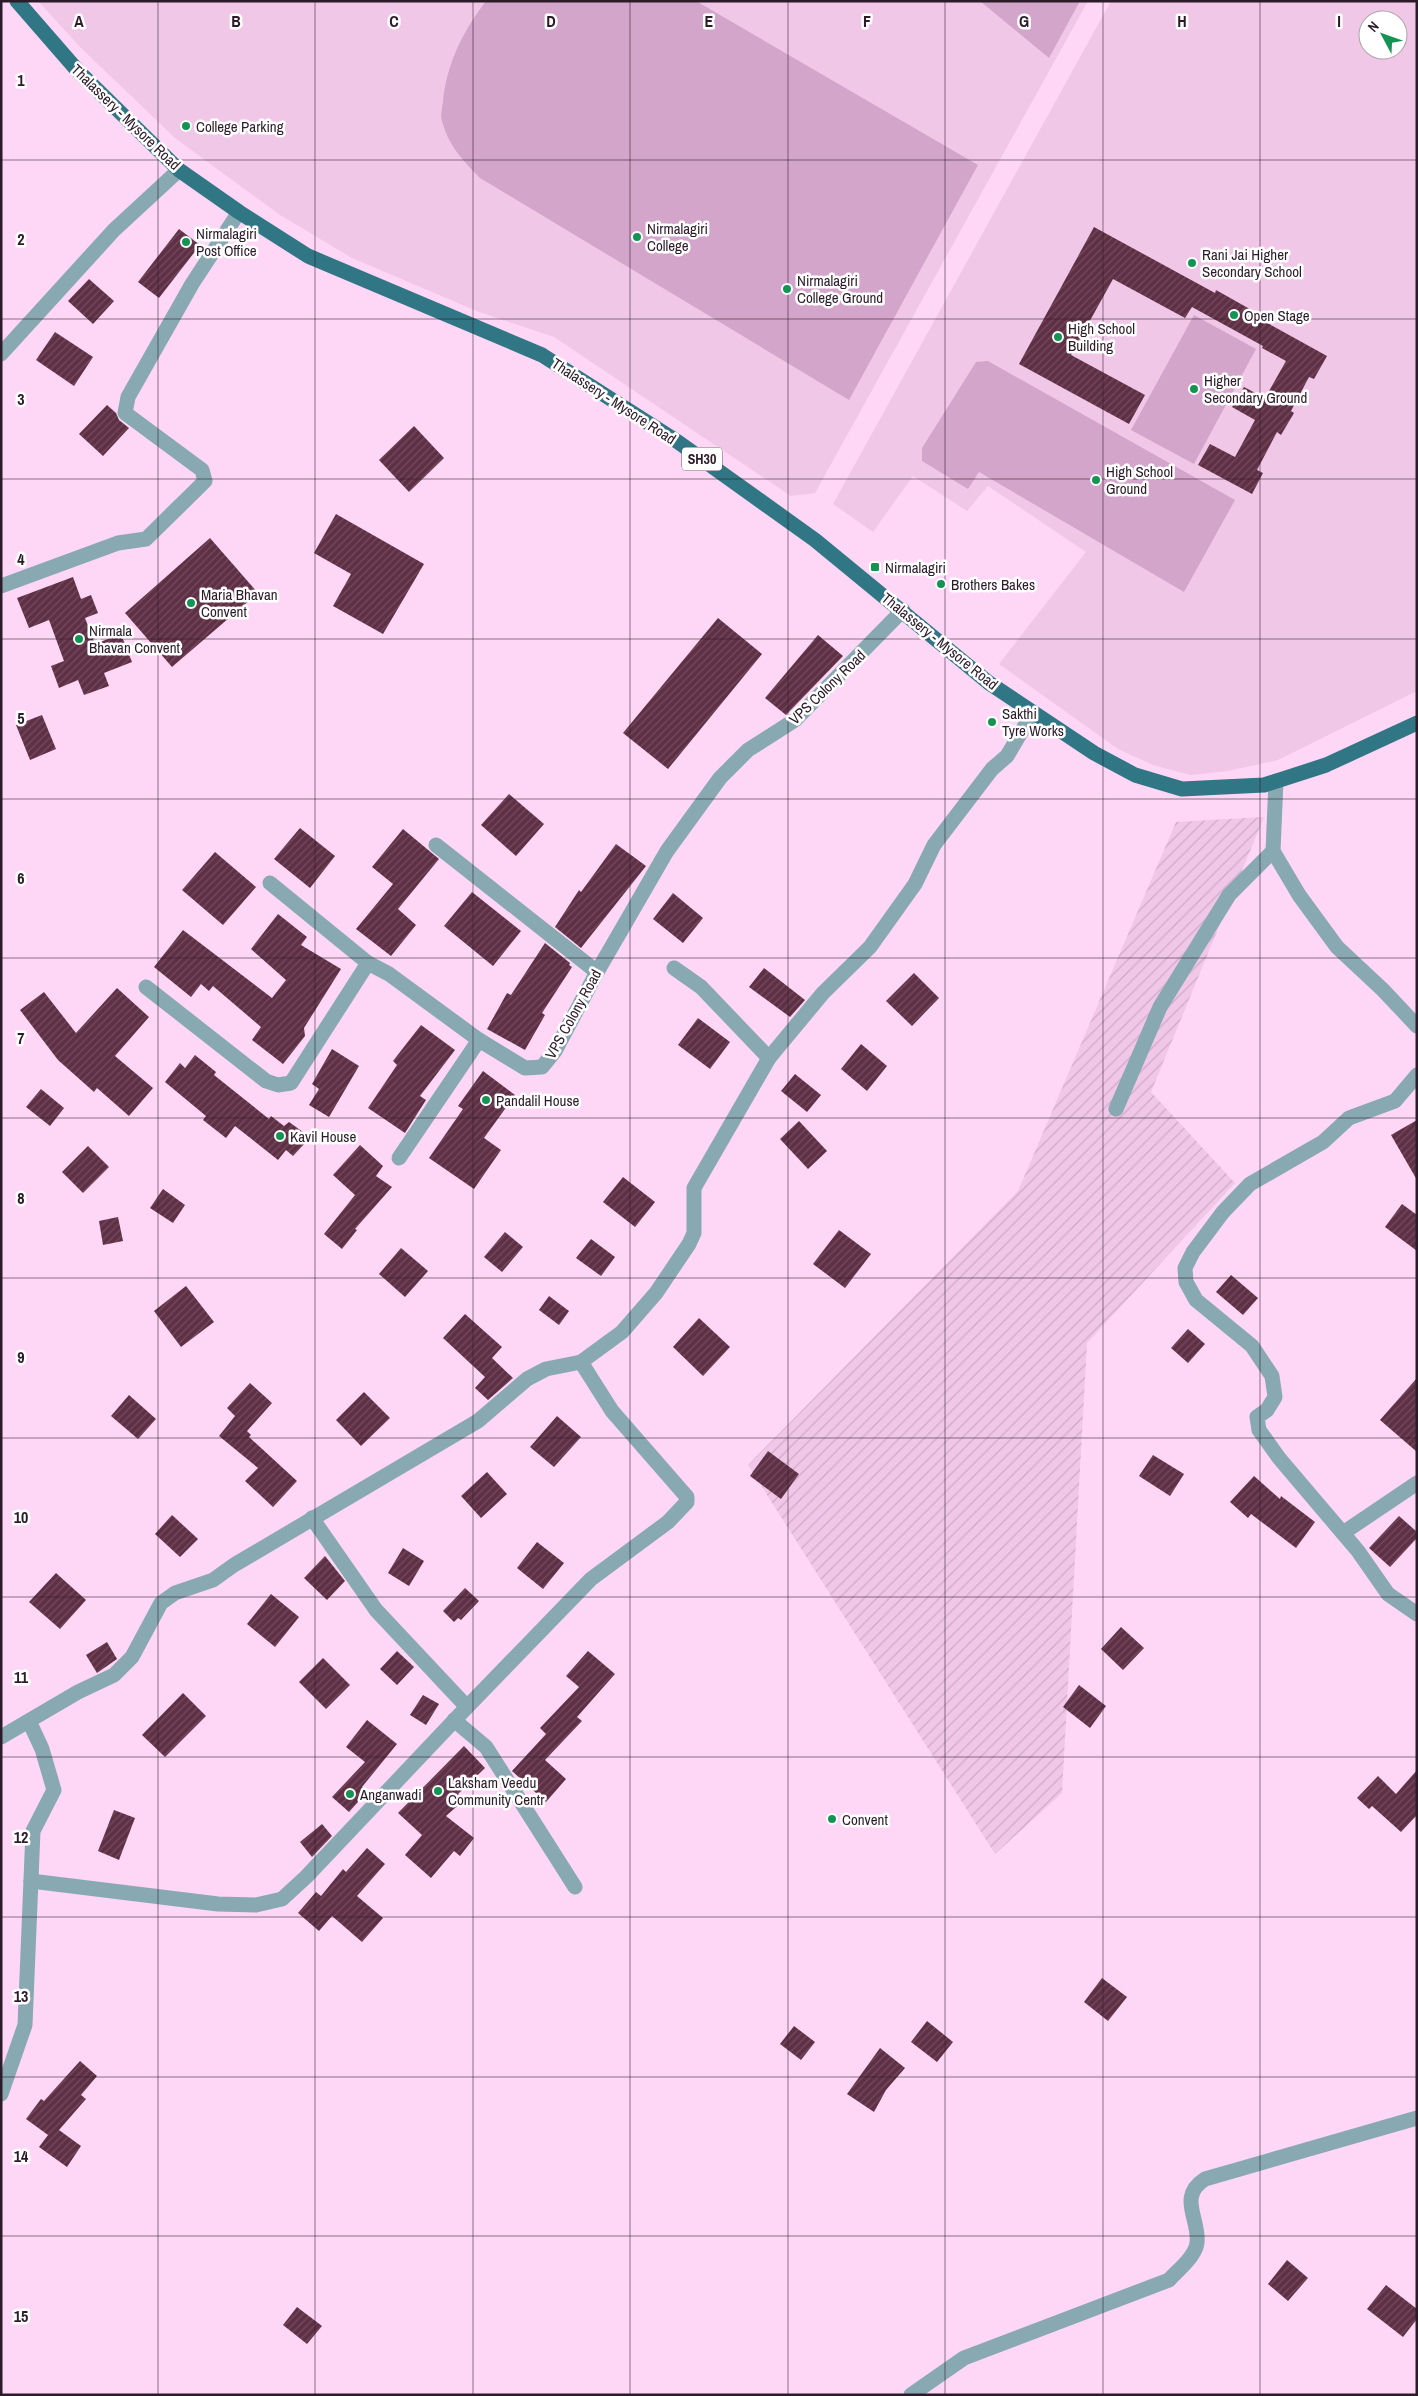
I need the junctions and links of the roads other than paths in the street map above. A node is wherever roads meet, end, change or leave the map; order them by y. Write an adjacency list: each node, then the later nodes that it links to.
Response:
1 (17, 1): 2 (main road, Thalassery - Mysore Road / SH30)
2 (179, 170): 3 (main road, Thalassery - Mysore Road / SH30); 4 (street)
3 (239, 212): 5 (street); 6 (main road, Thalassery - Mysore Road / SH30)
4 (1, 354)
5 (1, 586)
6 (903, 610): 7 (main road, Thalassery - Mysore Road / SH30); 15 (street, VPS Colony Road)
7 (1033, 712): 9 (main road, Thalassery - Mysore Road / SH30); 19 (street)
8 (1417, 723): 9 (main road, Thalassery - Mysore Road / SH30)
9 (1276, 781): 11 (street)
10 (436, 845): 15 (street)
11 (1273, 851): 17 (street); 21 (street)
12 (270, 883): 13 (street, VPS Colony Road)
13 (368, 963): 16 (street); 18 (street, VPS Colony Road)
14 (674, 968): 19 (street)
15 (597, 972): 18 (street, VPS Colony Road)
16 (146, 987)
17 (1417, 1026)
18 (479, 1040): 22 (street)
19 (770, 1058): 23 (street)
20 (1417, 1075): 26 (street)
21 (1116, 1109)
22 (400, 1158)
23 (581, 1362): 25 (street); 28 (street)
24 (1417, 1483): 26 (street)
25 (312, 1518): 28 (street); 30 (street)
26 (1343, 1533): 27 (street)
27 (1417, 1614)
28 (467, 1706): 29 (street)
29 (454, 1720): 32 (street); 33 (street)
30 (29, 1721): 31 (street); 32 (street)
31 (1, 1737)
32 (31, 1881): 34 (street)
33 (575, 1887)
34 (1, 2094)
35 (1417, 2118): 36 (street)
36 (911, 2395)

